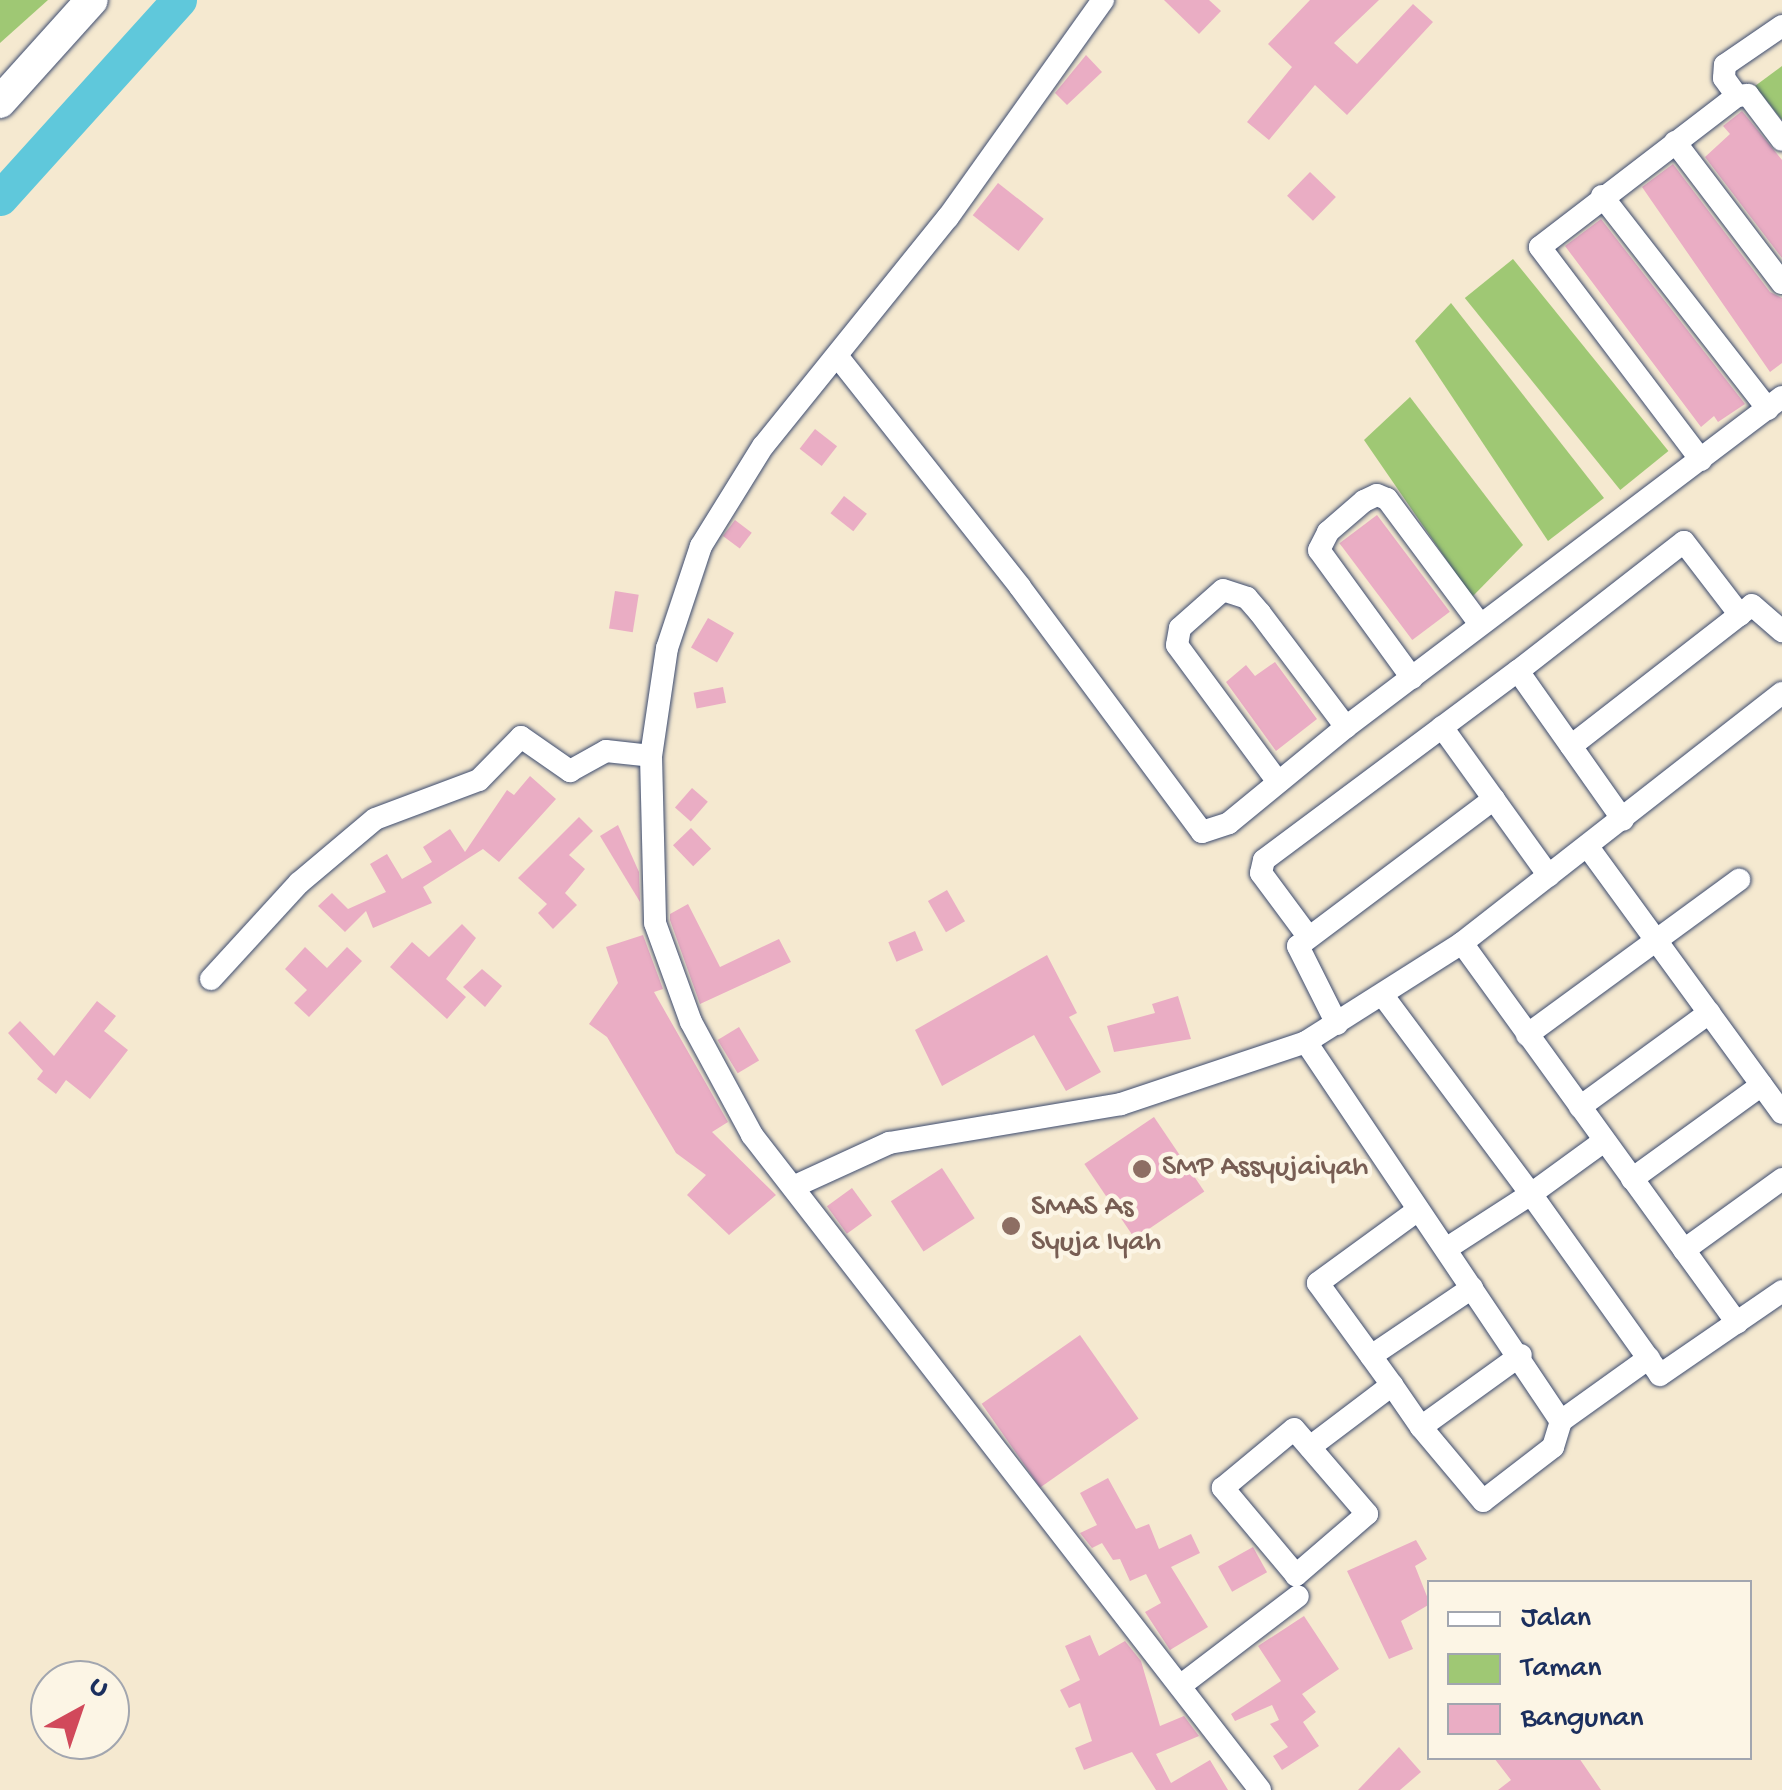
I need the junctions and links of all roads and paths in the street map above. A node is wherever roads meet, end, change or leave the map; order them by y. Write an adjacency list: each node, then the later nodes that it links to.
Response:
1 (92, 0): 5 (street)
2 (1103, 0): 10 (street)
3 (1782, 26): 4 (street)
4 (1736, 96): 6 (street); 7 (street)
5 (0, 102)
6 (1782, 140)
7 (1676, 142): 8 (street); 9 (street)
8 (1602, 196): 11 (street); 12 (street)
9 (1782, 283)
10 (838, 357): 22 (street); 23 (street)
11 (1775, 403): 12 (street)
12 (1701, 460): 14 (street)
13 (1740, 615): 15 (street); 16 (street); 21 (street)
14 (1480, 624): 17 (street); 17 (street)
15 (1782, 631)
16 (1518, 671): 20 (street); 21 (street)
17 (1412, 678): 19 (street)
18 (1782, 694): 25 (street)
19 (1346, 727): 23 (street); 23 (street)
20 (1442, 728): 24 (street); 29 (street)
21 (1571, 746): 25 (street)
22 (651, 756): 32 (street); 44 (street)
23 (1278, 782)
24 (1494, 799): 27 (street); 29 (street)
25 (1622, 820): 26 (street)
26 (1588, 846): 27 (street); 30 (street)
27 (1549, 876): 31 (street)
28 (1739, 880): 30 (street)
29 (1306, 935): 35 (street)
30 (1656, 941): 34 (street); 36 (street)
31 (1462, 943): 33 (street); 36 (street)
32 (211, 979)
33 (1384, 997): 35 (street); 45 (street)
34 (1709, 1013): 38 (street); 39 (street)
35 (1337, 1024): 37 (street)
36 (1526, 1034): 39 (street)
37 (1306, 1042): 44 (street); 46 (street)
38 (1762, 1085): 40 (street); 42 (street)
39 (1580, 1107): 41 (street)
40 (1782, 1114)
41 (1604, 1141): 42 (street); 45 (street)
42 (1632, 1179): 48 (street)
43 (1782, 1179): 48 (street)
44 (793, 1187): 60 (street)
45 (1531, 1194): 47 (street); 54 (street)
46 (1418, 1210): 47 (street); 53 (street)
47 (1446, 1250): 49 (street)
48 (1684, 1250): 51 (street)
49 (1472, 1288): 52 (street); 53 (street)
50 (1782, 1291): 51 (street)
51 (1737, 1324): 54 (street)
52 (1521, 1355): 56 (street); 57 (street)
53 (1371, 1356): 55 (street)
54 (1648, 1358): 56 (street)
55 (1392, 1385): 57 (street); 58 (street)
56 (1560, 1421): 57 (street)
57 (1421, 1427)
58 (1310, 1447): 58 (street)
59 (1298, 1596): 60 (street)
60 (1180, 1686): 61 (street)
61 (1260, 1790)

